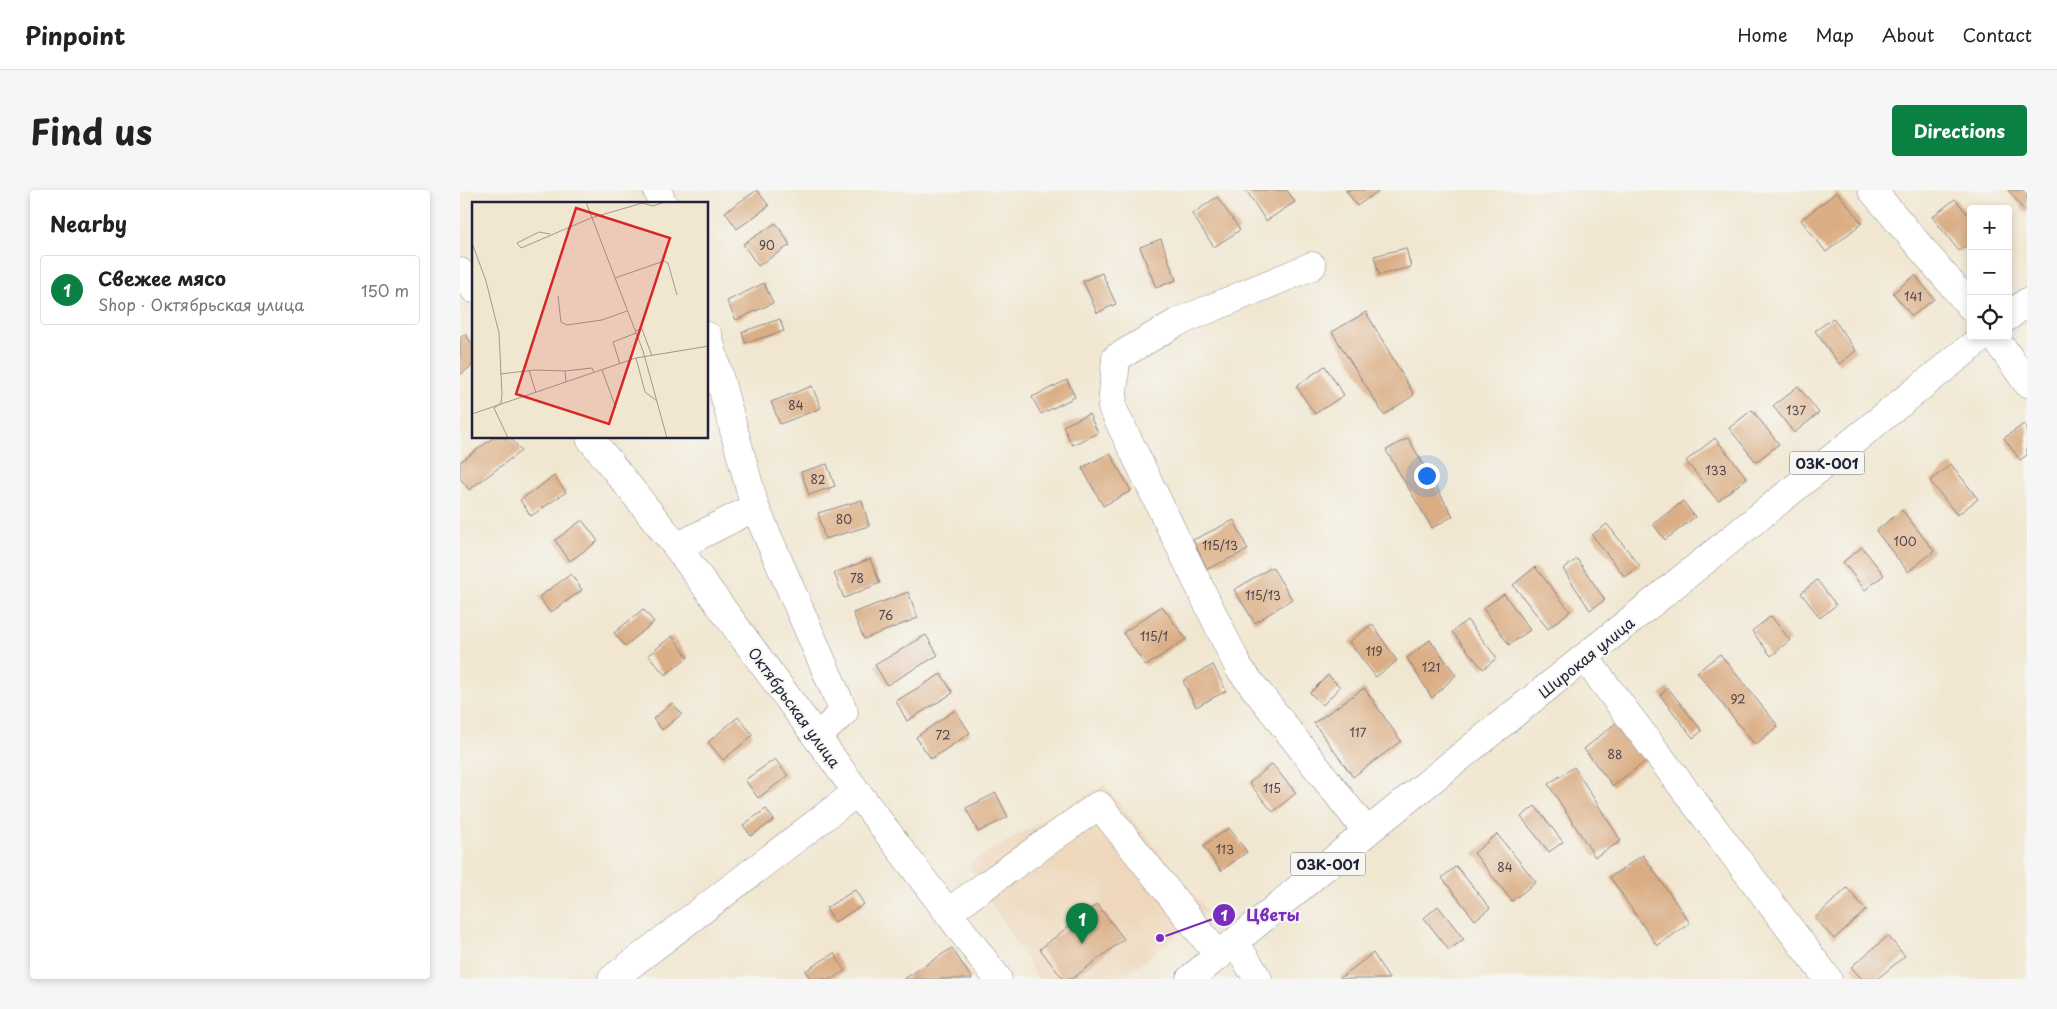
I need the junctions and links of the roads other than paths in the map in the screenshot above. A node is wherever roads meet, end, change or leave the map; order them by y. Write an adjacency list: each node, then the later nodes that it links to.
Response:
1 (657, 190): 3 (main road)
2 (1872, 190): 7 (main road)
3 (661, 202)
4 (1312, 266): 20 (main road)
5 (460, 272): 6 (main road)
6 (472, 287)
7 (1967, 302)
8 (2027, 302): 9 (main road)
9 (2012, 314)
10 (709, 340): 15 (main road)
11 (1979, 340): 17 (main road, Широкая улица / 03К-001)
12 (1997, 340): 13 (main road)
13 (2027, 383)
14 (591, 439): 16 (main road, Октябрьская улица)
15 (754, 507): 16 (main road); 18 (main road)
16 (677, 547): 18 (main road, Октябрьская улица)
17 (1585, 658): 20 (main road, Широкая улица / 03К-001); 27 (main road)
18 (817, 737): 19 (main road, Октябрьская улица)
19 (857, 792): 21 (main road, Октябрьская улица); 23 (main road)
20 (1367, 832): 22 (main road, Широкая улица / 03К-001)
21 (948, 912): 22 (main road); 24 (main road, Октябрьская улица)
22 (1227, 949): 25 (main road, Широкая улица / 03К-001); 26 (main road)
23 (612, 979)
24 (998, 979)
25 (1190, 979)
26 (1258, 979)
27 (1828, 979)

